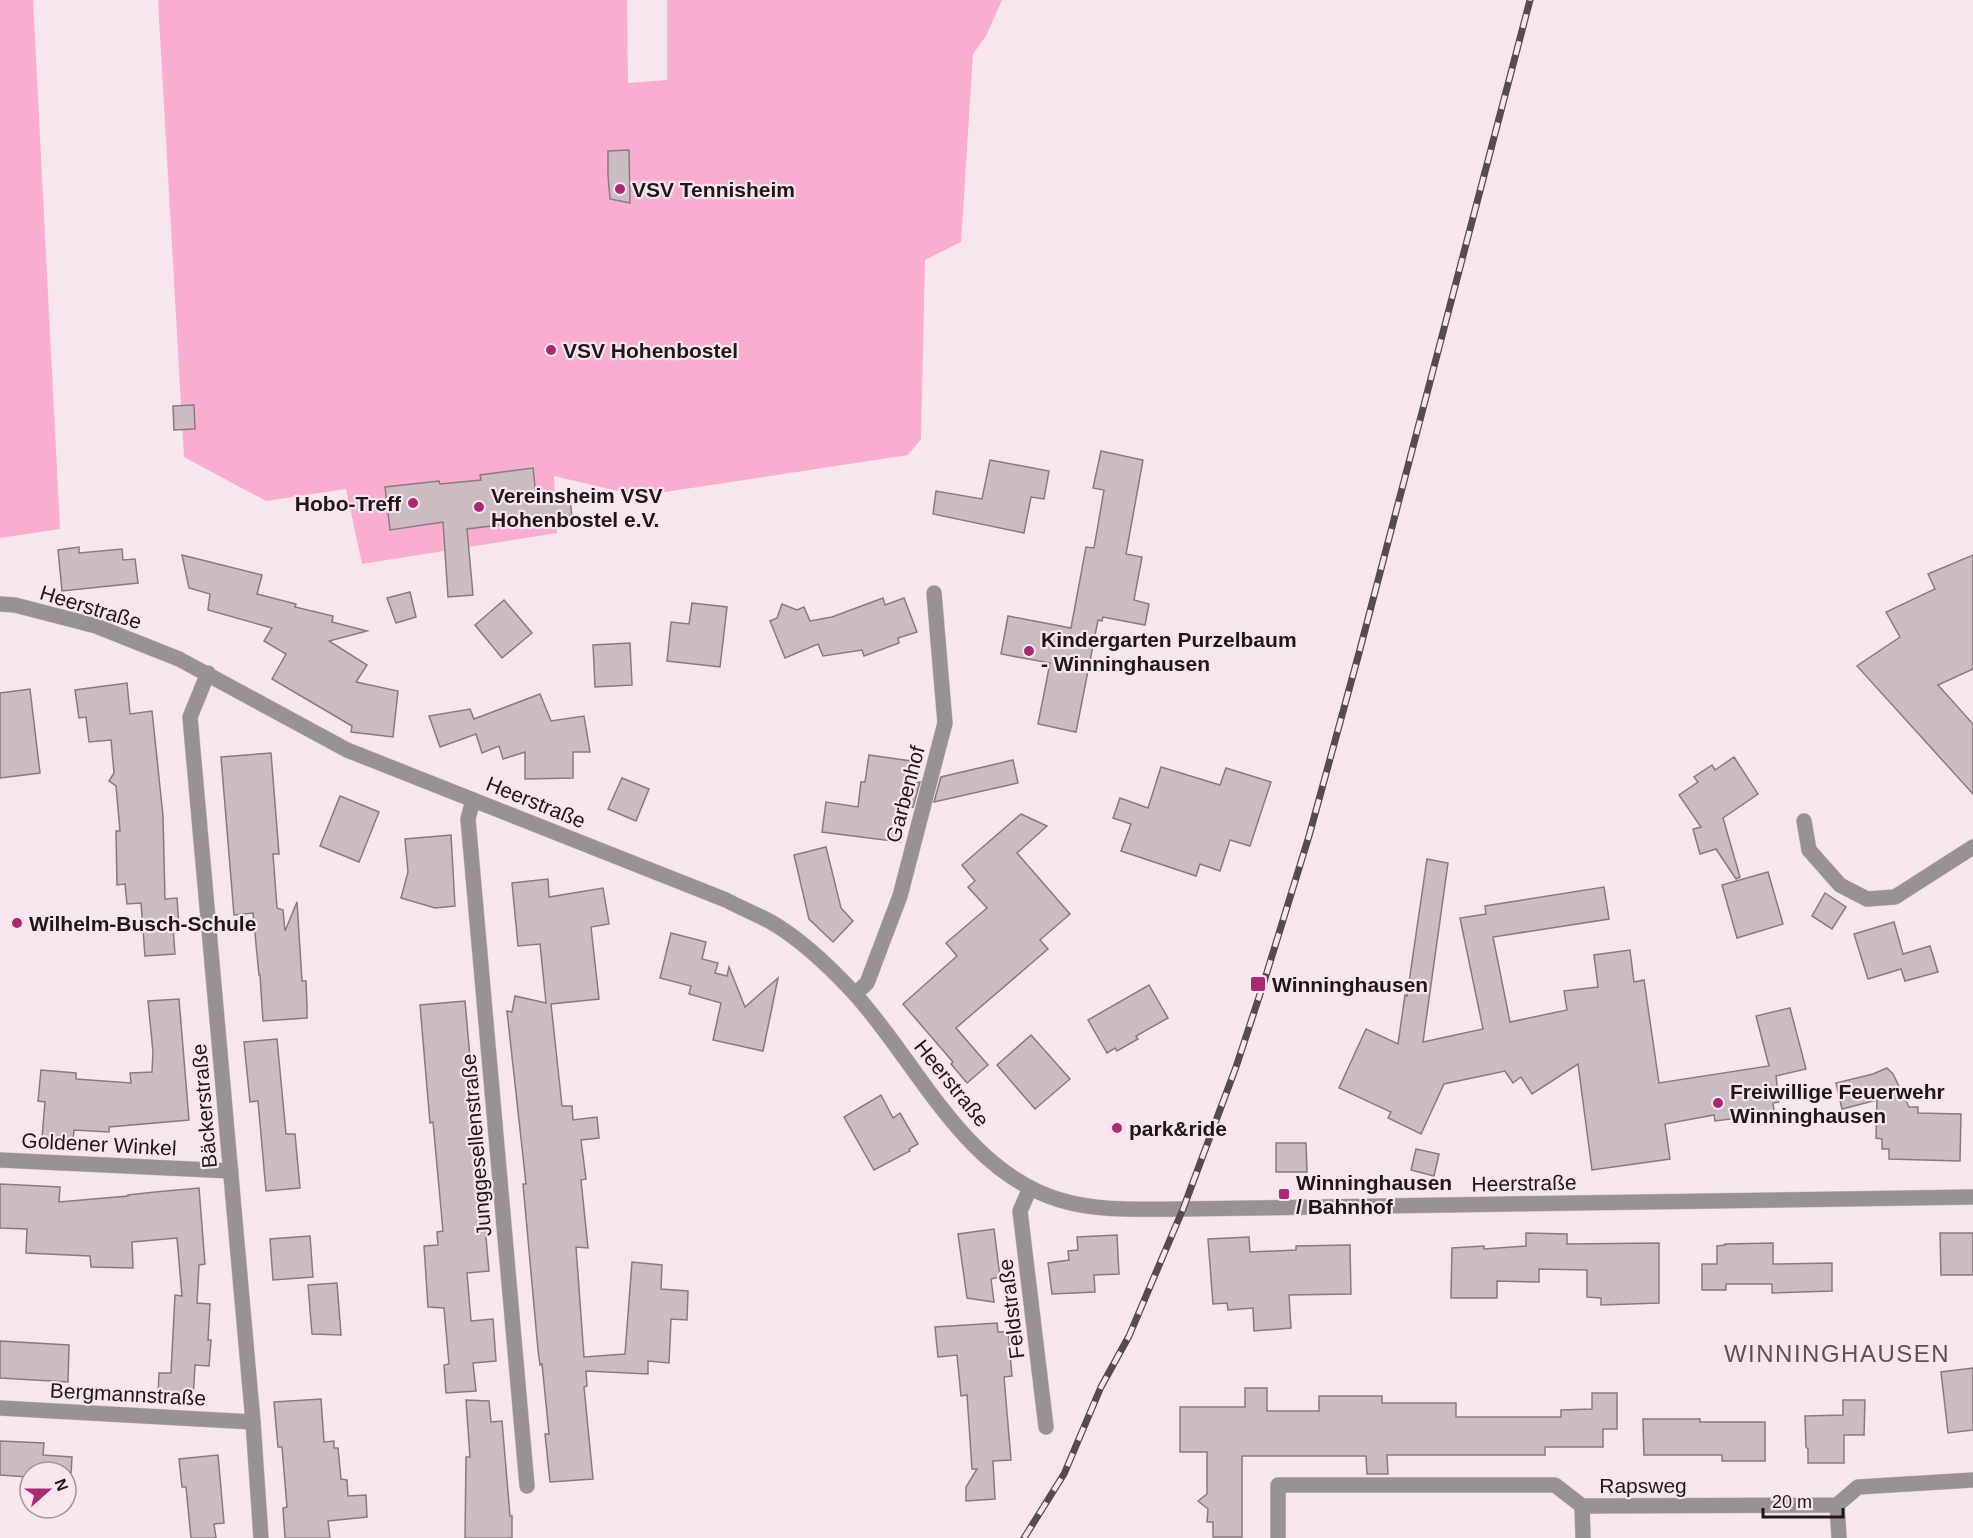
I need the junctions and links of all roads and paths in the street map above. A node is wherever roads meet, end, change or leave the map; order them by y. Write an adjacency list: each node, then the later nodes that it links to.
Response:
1 (934, 593): 7 (street, Garbenhof)
2 (0, 603): 3 (street, Heerstraße)
3 (208, 673): 4 (street, Heerstraße); 9 (street, Bäckerstraße)
4 (473, 800): 7 (street, Heerstraße); 16 (street, Junggesellenstraße)
5 (1804, 821): 6 (street)
6 (1973, 848)
7 (855, 994): 10 (street, Heerstraße)
8 (0, 1160): 9 (street, Goldener Winkel)
9 (231, 1171): 13 (street, Bäckerstraße)
10 (1030, 1188): 11 (street, Heerstraße); 14 (street, Feldstraße)
11 (1973, 1197)
12 (0, 1408): 13 (street, Bergmannstraße)
13 (253, 1422): 19 (street, Bäckerstraße)
14 (1046, 1427)
15 (1973, 1480): 17 (street)
16 (527, 1486)
17 (1837, 1505): 18 (street, Rapsweg); 22 (street)
18 (1582, 1506): 20 (street, Rapsweg); 21 (street)
19 (261, 1538)
20 (1278, 1538)
21 (1583, 1538)
22 (1839, 1538)

